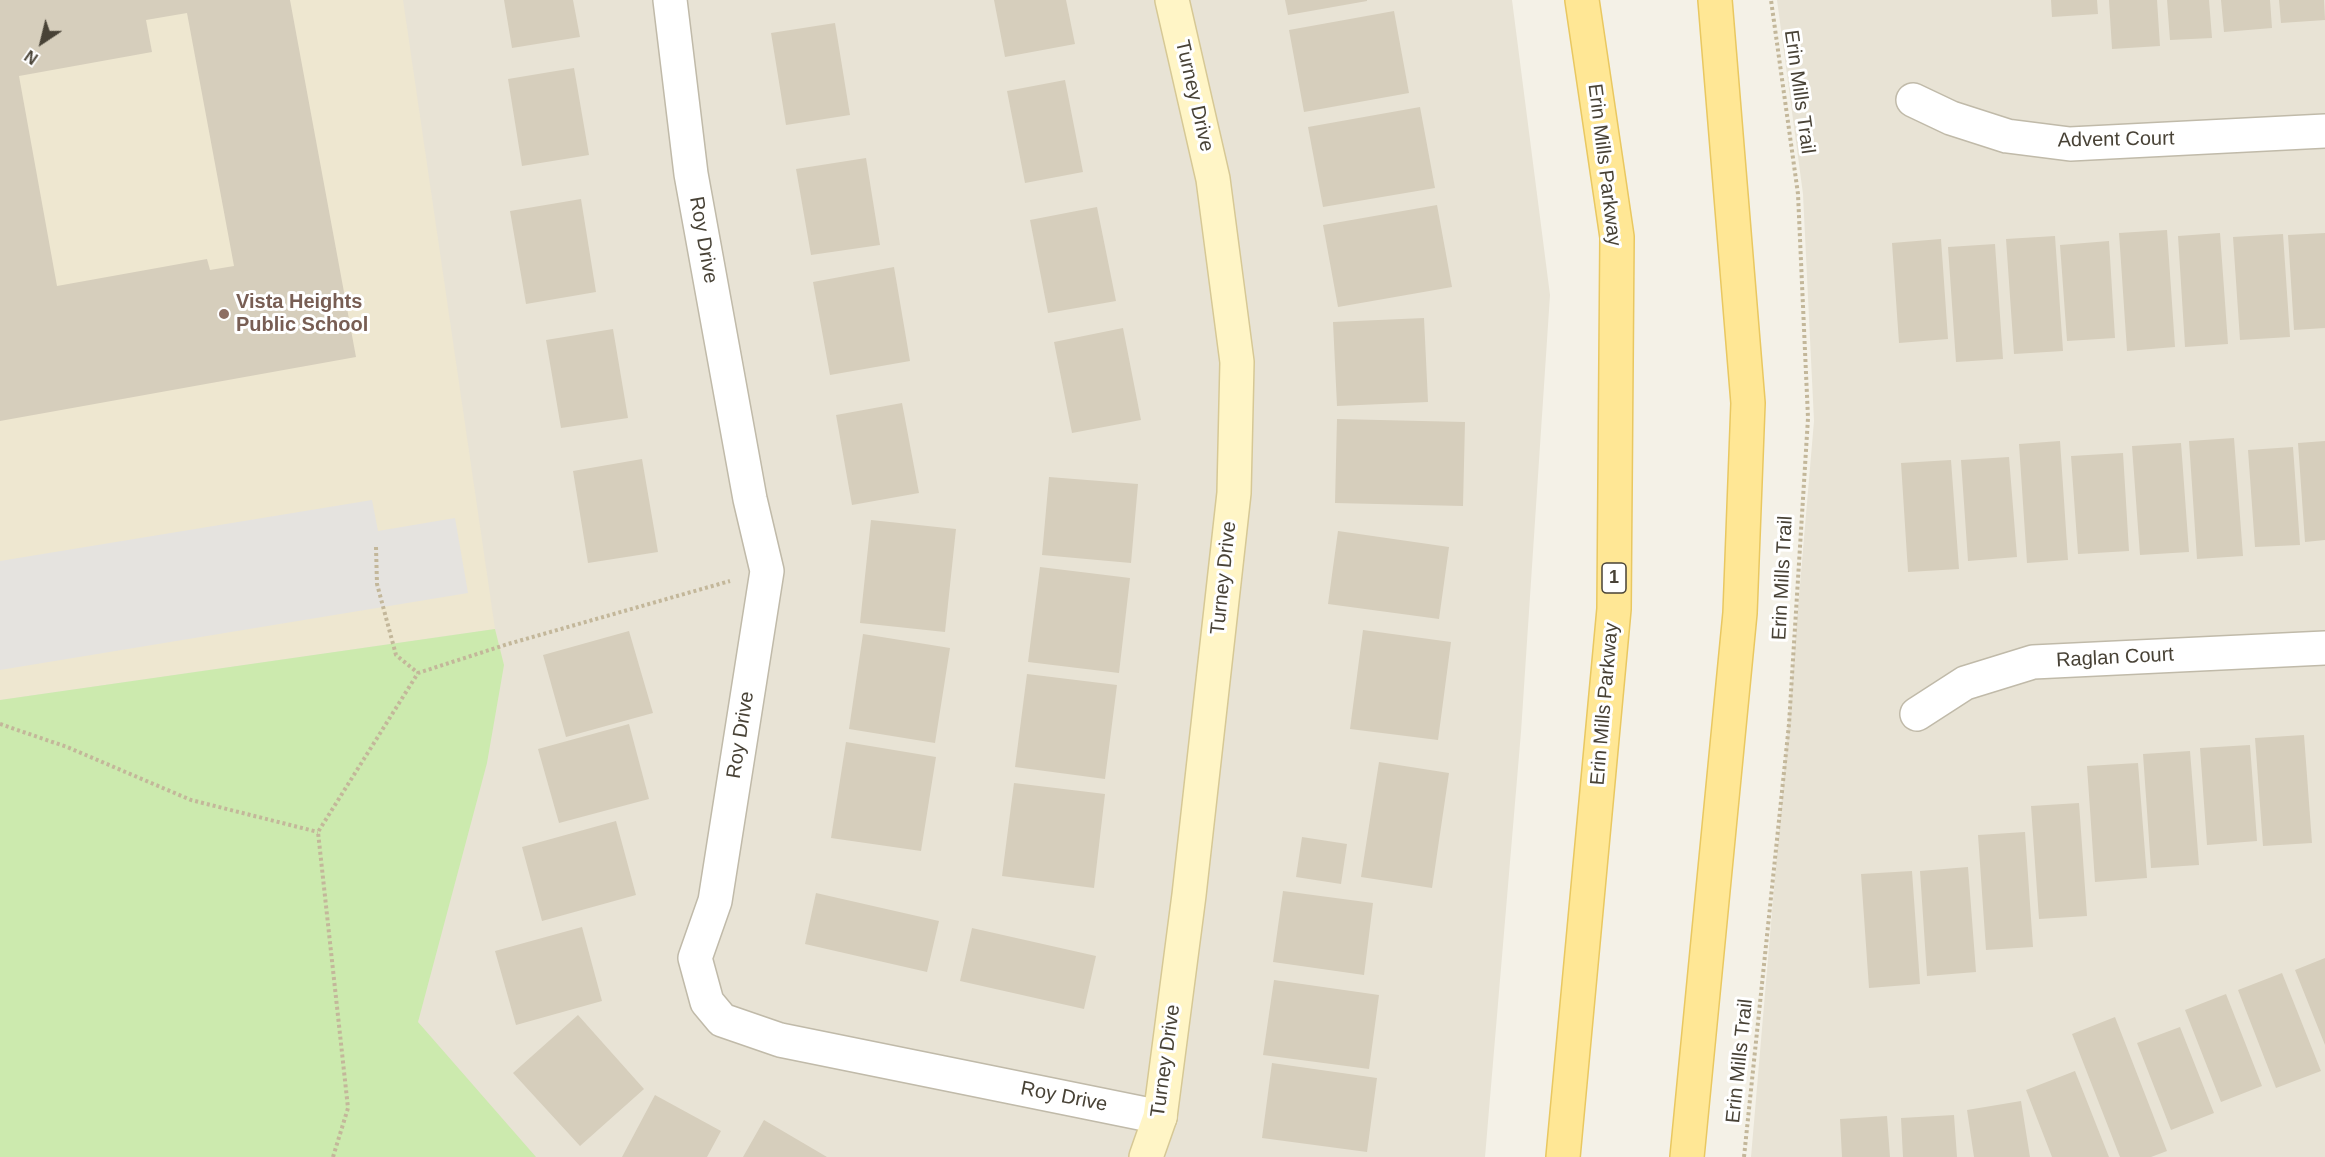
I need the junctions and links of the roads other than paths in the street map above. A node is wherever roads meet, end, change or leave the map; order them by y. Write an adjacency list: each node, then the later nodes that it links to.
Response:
1 (670, 0): 9 (street, Roy Drive)
2 (1172, 0): 9 (street, Turney Drive)
3 (1582, 0): 11 (main road, Erin Mills Parkway / 1)
4 (1715, 0): 12 (main road)
5 (1913, 100): 6 (street, Advent Court)
6 (2325, 131)
7 (2325, 648): 8 (street, Raglan Court)
8 (1917, 714)
9 (1160, 1117): 10 (street, Turney Drive)
10 (1146, 1157)
11 (1563, 1157)
12 (1687, 1157)

